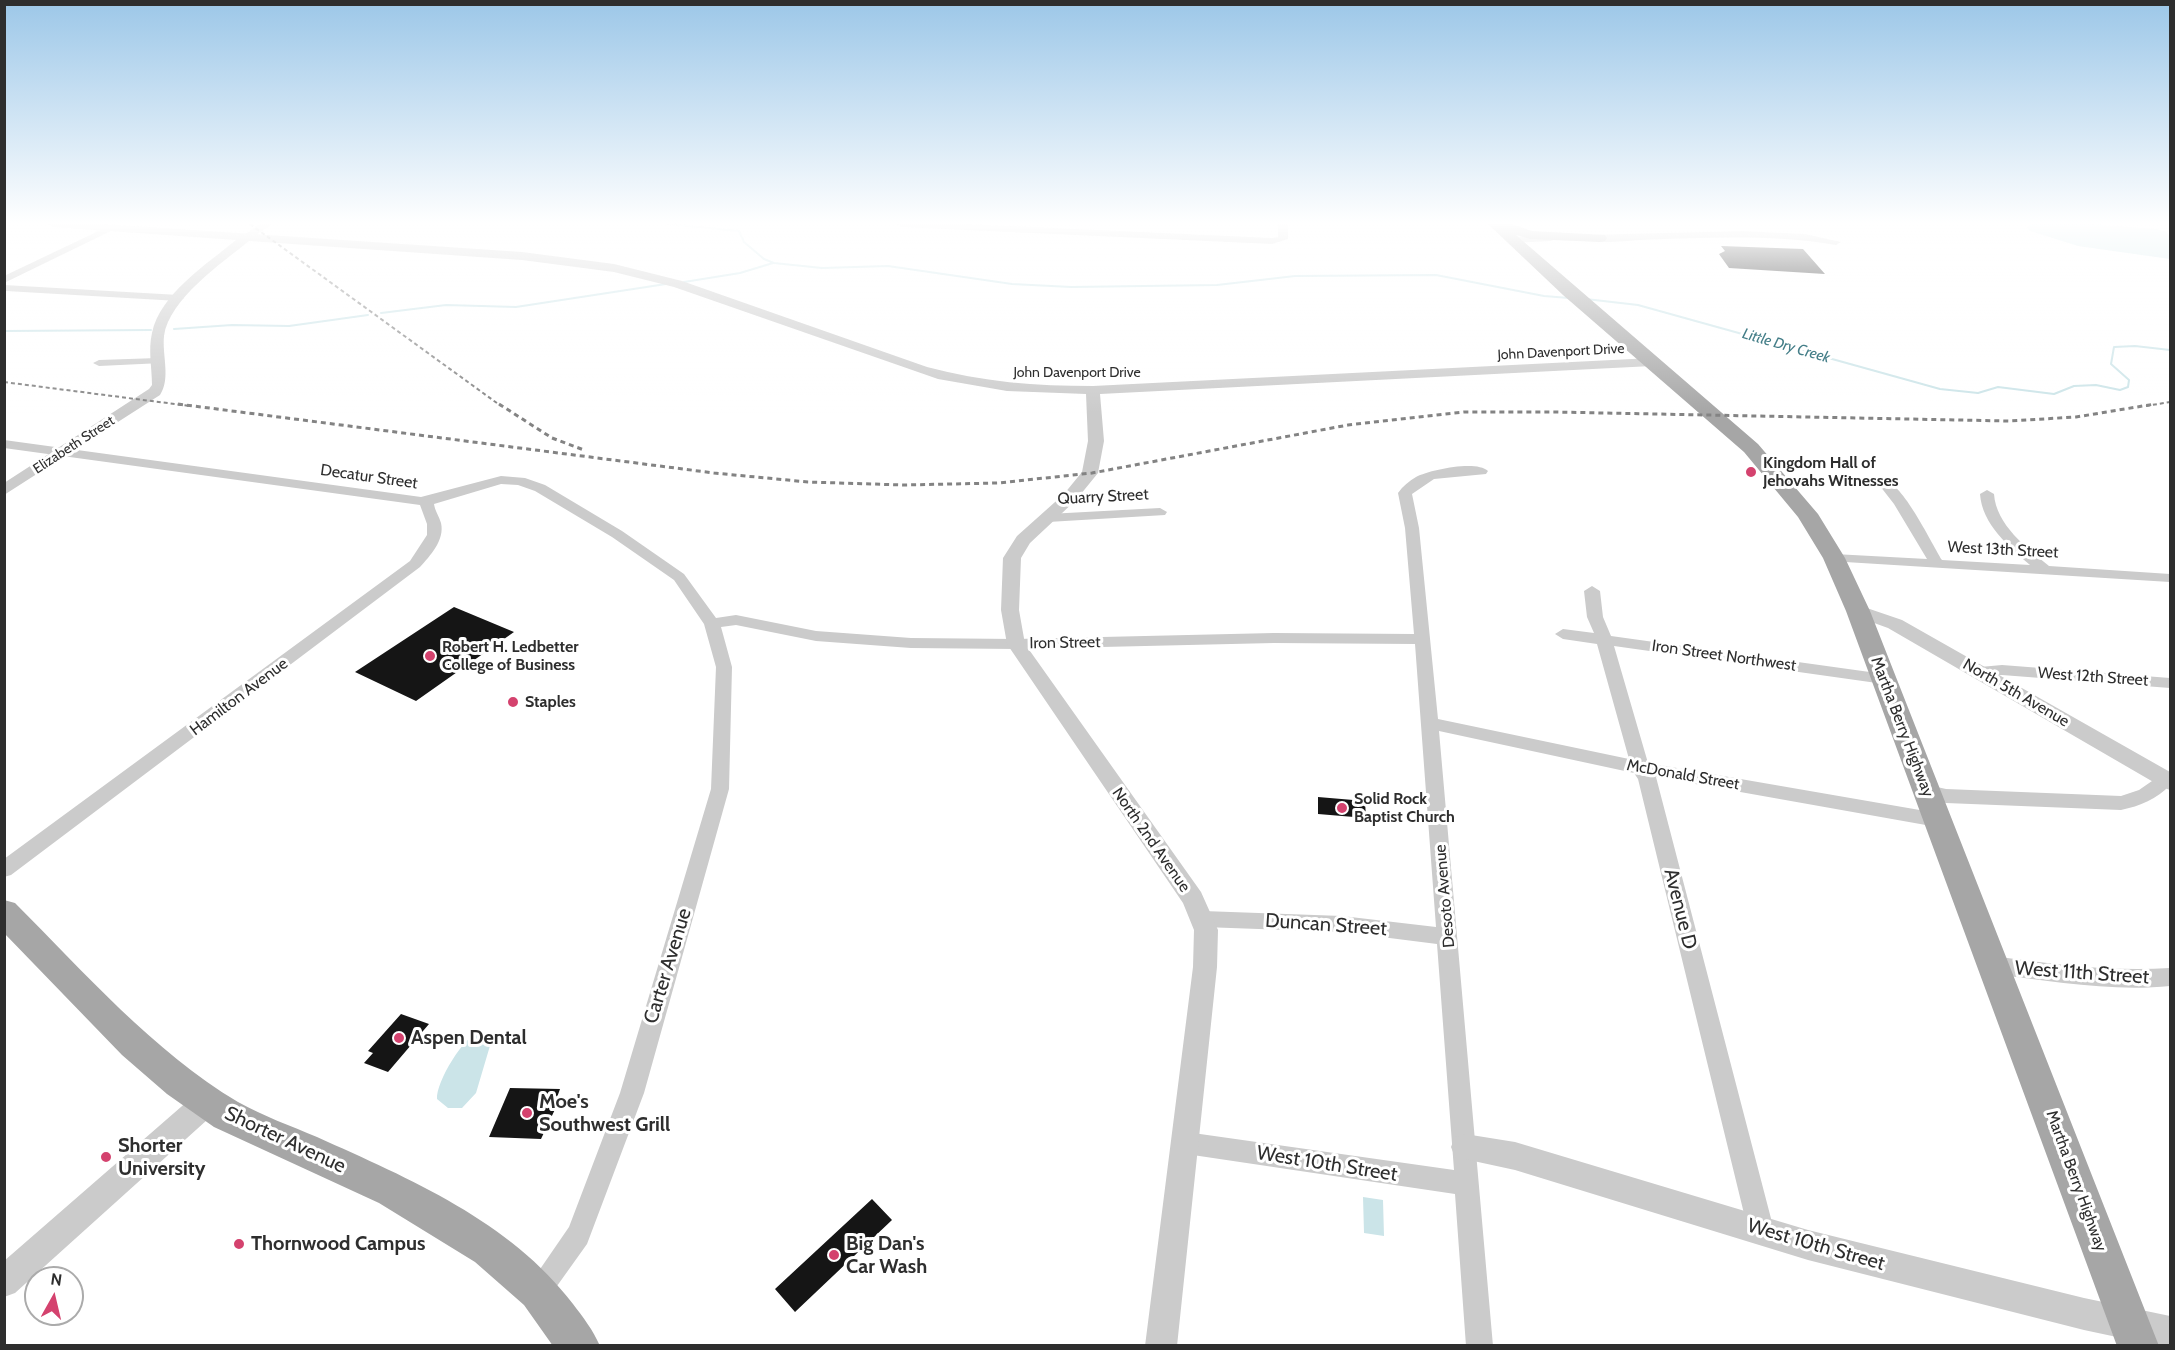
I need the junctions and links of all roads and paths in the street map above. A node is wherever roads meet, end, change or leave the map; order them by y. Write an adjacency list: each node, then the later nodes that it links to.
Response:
1 (42, 287): 5 (street)
2 (191, 287): 5 (street)
3 (689, 287): 9 (street, John Davenport Drive)
4 (1567, 287): 7 (main road, Martha Berry Highway)
5 (179, 298): 6 (street)
6 (158, 360): 8 (street); 11 (street, Elizabeth Street)
7 (1652, 362): 9 (street, John Davenport Drive); 19 (main road, Martha Berry Highway)
8 (99, 363)
9 (1093, 390): 18 (street, North 2nd Avenue)
10 (4, 444): 11 (street, Decatur Street)
11 (63, 451): 14 (street, Elizabeth Street); 16 (street, Decatur Street)
12 (1481, 471): 28 (street, Desoto Avenue)
13 (1887, 486): 20 (street)
14 (4, 490)
15 (1987, 494): 21 (street)
16 (427, 501): 25 (street, Decatur Street); 38 (street, Hamilton Avenue)
17 (1160, 512): 18 (street, Quarry Street)
18 (1048, 518): 29 (street, North 2nd Avenue)
19 (1834, 558): 20 (street, West 13th Street); 24 (main road, Martha Berry Highway)
20 (1937, 564): 21 (street, West 13th Street)
21 (2046, 571): 22 (street, West 13th Street)
22 (2170, 578)
23 (1592, 591): 27 (street, Avenue D)
24 (1858, 611): 30 (street, North 5th Avenue); 31 (main road, Martha Berry Highway)
25 (712, 624): 29 (street, Iron Street); 50 (street, Carter Avenue)
26 (1563, 634): 27 (street, Iron Street Northwest)
27 (1604, 639): 31 (street, Iron Street Northwest); 34 (street, Avenue D)
28 (1421, 640): 29 (street, Iron Street); 33 (street, Desoto Avenue)
29 (1016, 644): 40 (street, North 2nd Avenue)
30 (1980, 672): 32 (street, West 12th Street); 35 (street, North 5th Avenue)
31 (1884, 679): 36 (main road, Martha Berry Highway)
32 (2170, 682)
33 (1430, 723): 34 (street, McDonald Street); 41 (street, Desoto Avenue)
34 (1640, 768): 37 (street, McDonald Street); 48 (street, Avenue D)
35 (2168, 780): 36 (street)
36 (1928, 792): 37 (main road, Martha Berry Highway)
37 (1937, 820): 42 (main road, Martha Berry Highway)
38 (4, 870)
39 (4, 912): 44 (main road, Shorter Avenue)
40 (1203, 919): 41 (street, Duncan Street); 45 (street, North 2nd Avenue)
41 (1448, 937): 46 (street, Desoto Avenue)
42 (1993, 965): 43 (street, West 11th Street); 52 (main road, Martha Berry Highway)
43 (2170, 977)
44 (207, 1102): 49 (street); 50 (main road, Shorter Avenue)
45 (1186, 1143): 47 (street, West 10th Street); 54 (street, North 2nd Avenue)
46 (1465, 1147): 47 (street, Desoto Avenue); 48 (street, West 10th Street)
47 (1468, 1184): 55 (street, Desoto Avenue)
48 (1761, 1230): 52 (street, West 10th Street)
49 (4, 1282)
50 (538, 1291): 53 (main road, Shorter Avenue)
51 (2170, 1332): 52 (street, West 10th Street)
52 (2134, 1334)
53 (579, 1346)
54 (1161, 1346)
55 (1480, 1346)

